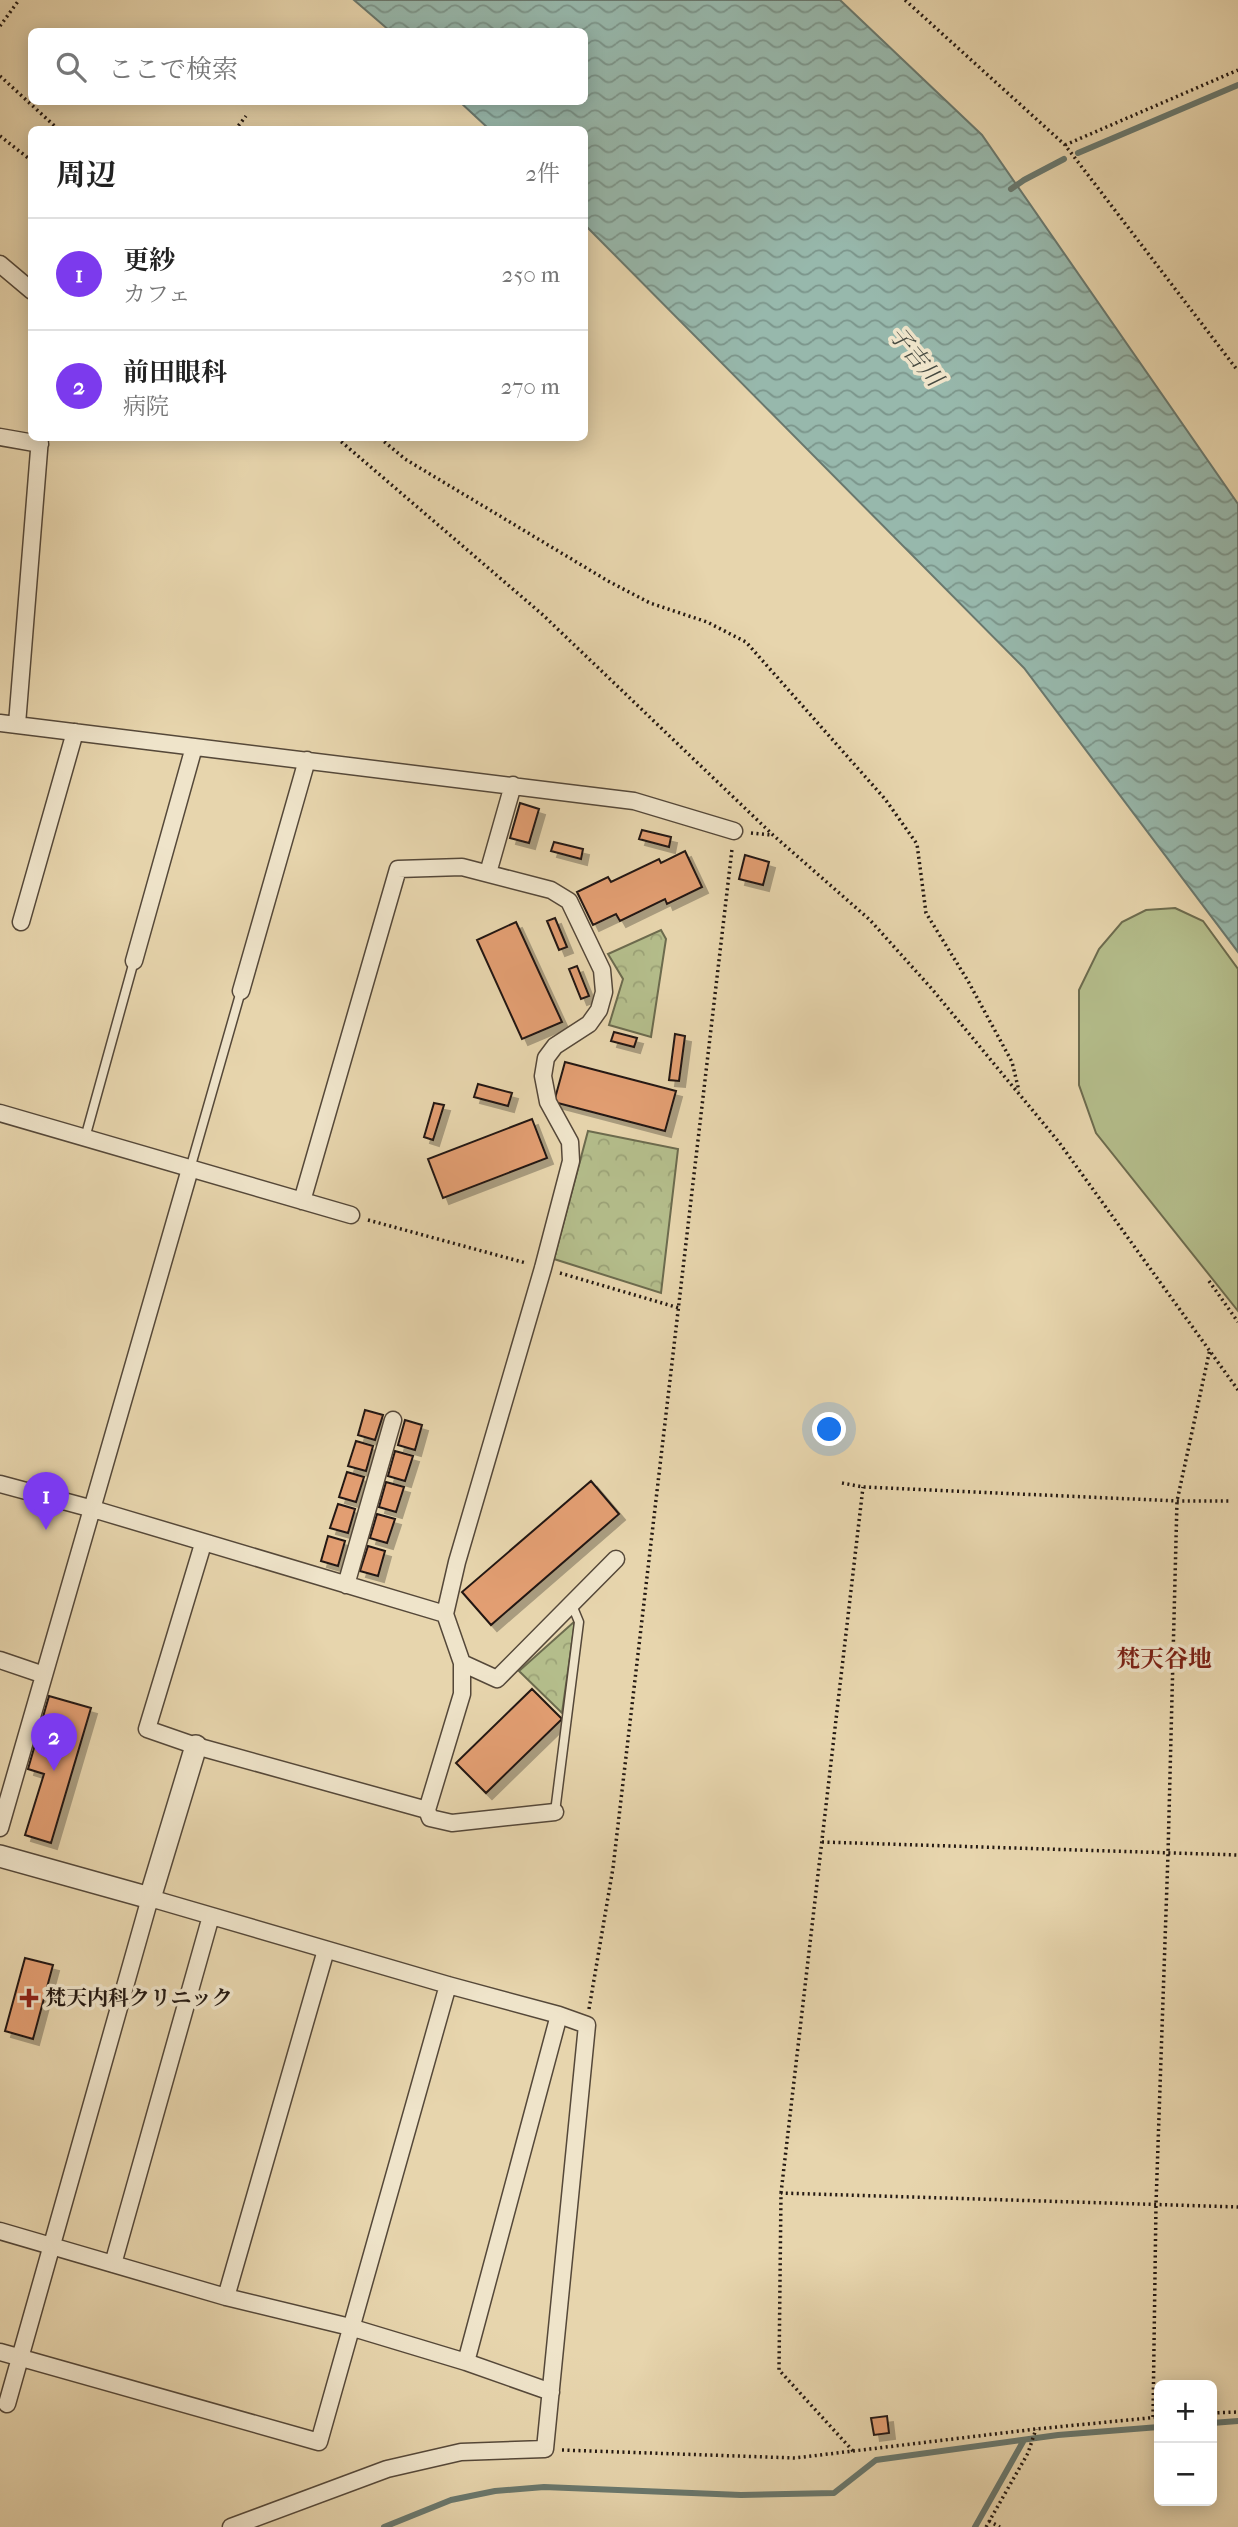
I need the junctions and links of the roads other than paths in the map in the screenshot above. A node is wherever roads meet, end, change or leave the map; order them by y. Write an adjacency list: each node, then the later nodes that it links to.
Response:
1 (0, 264): 2 (street)
2 (28, 287)
3 (0, 437): 4 (street)
4 (28, 440)
5 (40, 441): 7 (street)
6 (0, 723): 7 (street)
7 (17, 724): 8 (street)
8 (75, 732): 9 (street); 14 (street)
9 (194, 747): 10 (street); 15 (street)
10 (307, 760): 11 (street); 16 (street)
11 (513, 785): 12 (street); 13 (street)
12 (734, 831)
13 (488, 873): 20 (street); 29 (street)
14 (21, 922)
15 (134, 961): 18 (lane)
16 (241, 991): 19 (lane)
17 (0, 1113): 18 (street)
18 (85, 1138): 19 (street)
19 (190, 1169): 20 (street); 24 (street)
20 (302, 1201): 21 (street)
21 (351, 1215)
22 (393, 1420): 27 (street)
23 (0, 1484): 24 (street)
24 (93, 1509): 25 (street); 32 (street)
25 (203, 1544): 27 (street); 33 (street)
26 (616, 1559): 28 (street)
27 (346, 1585): 29 (street)
28 (572, 1605): 31 (street); 35 (lane)
29 (445, 1614): 31 (street)
30 (0, 1660): 32 (street)
31 (462, 1663): 34 (street)
32 (44, 1675): 36 (street)
33 (196, 1746): 34 (street); 38 (street)
34 (427, 1810): 35 (street)
35 (555, 1812)
36 (0, 1828)
37 (0, 1856): 38 (street)
38 (150, 1898): 39 (street); 44 (street)
39 (211, 1916): 40 (street); 45 (street)
40 (326, 1950): 41 (street); 46 (street)
41 (448, 1985): 42 (street); 47 (street)
42 (559, 2015): 50 (street); 51 (street)
43 (0, 2231): 44 (street)
44 (52, 2246): 45 (street); 49 (street)
45 (113, 2264): 46 (street)
46 (226, 2297): 47 (street)
47 (350, 2327): 49 (street); 50 (street)
48 (0, 2352): 49 (street)
49 (20, 2357): 52 (street)
50 (466, 2362): 51 (street)
51 (551, 2392): 53 (street)
52 (7, 2404)
53 (231, 2527)

